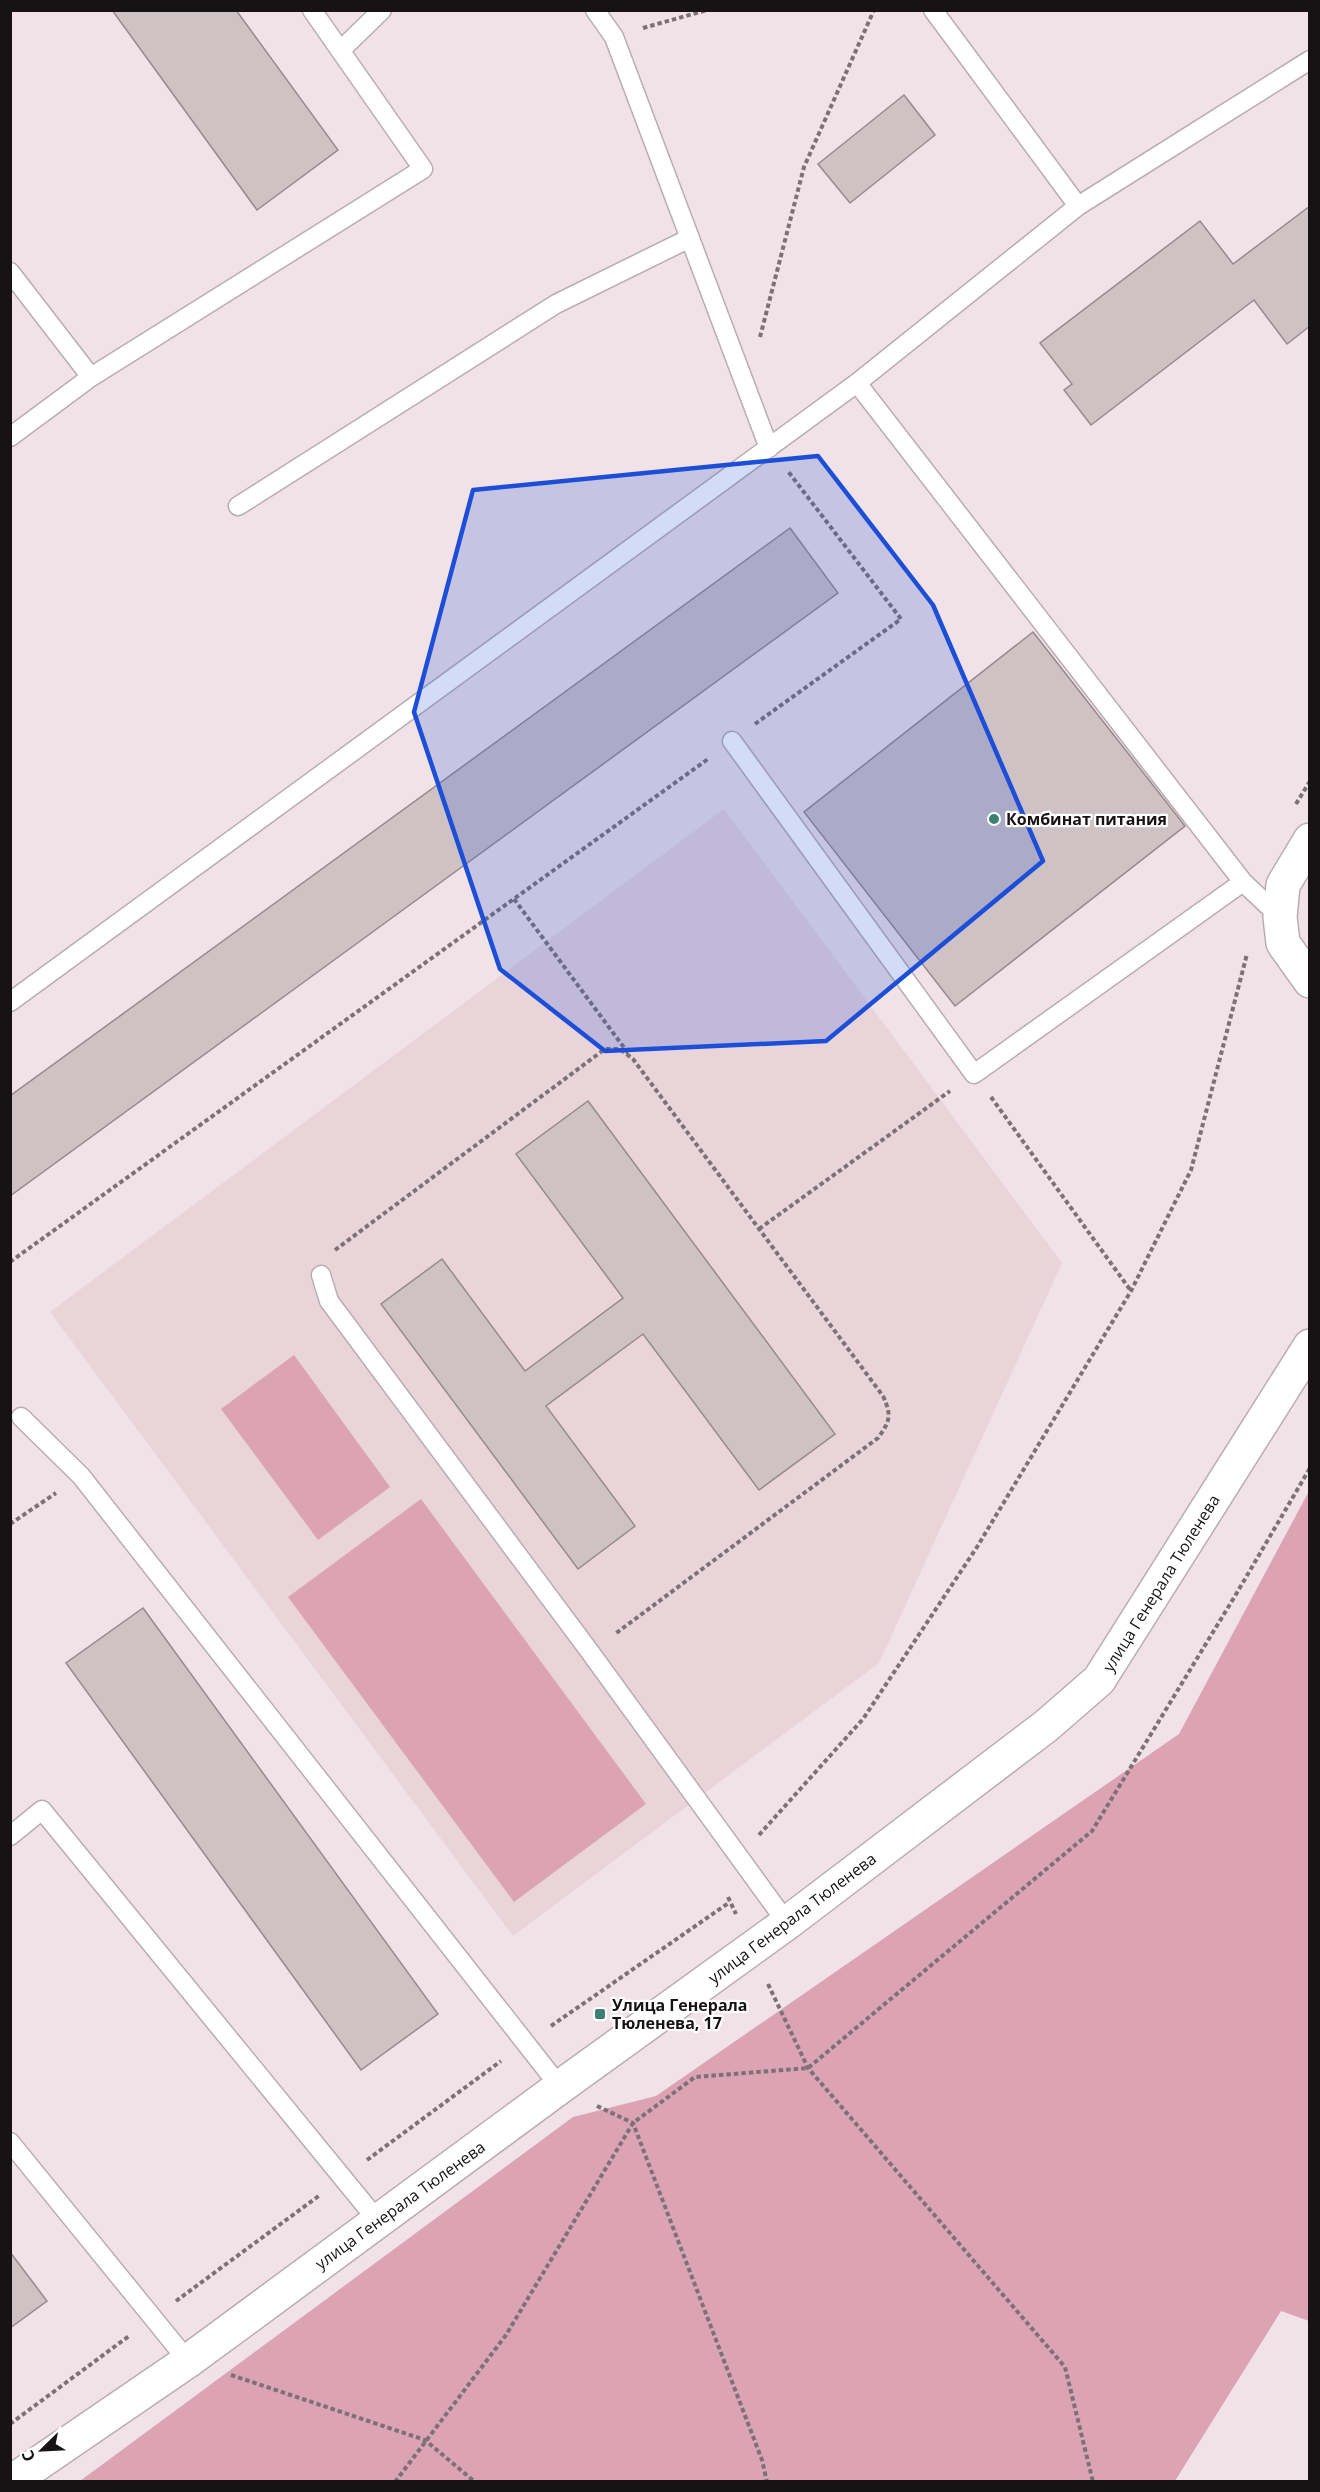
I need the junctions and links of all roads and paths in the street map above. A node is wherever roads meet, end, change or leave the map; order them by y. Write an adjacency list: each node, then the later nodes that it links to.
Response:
1 (312, 10): 8 (lane)
2 (382, 10): 8 (lane)
3 (595, 10): 7 (lane)
4 (707, 10): 7 (path)
5 (874, 10): 15 (path)
6 (933, 10): 10 (lane)
7 (614, 37): 11 (lane)
8 (341, 50): 13 (lane)
9 (1310, 60): 10 (lane)
10 (1078, 206): 14 (lane)
11 (690, 238): 15 (lane); 18 (lane)
12 (10, 272): 13 (lane)
13 (92, 377): 16 (lane)
14 (857, 383): 17 (lane); 23 (lane)
15 (747, 388): 17 (lane)
16 (10, 437)
17 (769, 448): 19 (path); 27 (lane)
18 (238, 506)
19 (732, 741): 24 (path); 29 (lane)
20 (1310, 781): 21 (path)
21 (1294, 807)
22 (1310, 840): 25 (street)
23 (1249, 887): 25 (lane); 29 (lane); 33 (path)
24 (514, 899): 28 (path); 31 (path)
25 (1280, 917): 26 (street)
26 (1310, 981)
27 (10, 1002)
28 (633, 1059): 30 (path); 32 (path)
29 (974, 1074): 30 (path); 33 (path)
30 (759, 1229): 39 (path)
31 (10, 1262)
32 (321, 1275): 39 (lane)
33 (1131, 1291): 41 (path)
34 (1310, 1347): 42 (street, улица Генерала Тюленева)
35 (21, 1417): 37 (lane)
36 (1310, 1468): 44 (path)
37 (81, 1476): 38 (path); 45 (lane)
38 (10, 1524)
39 (590, 1652): 41 (lane)
40 (10, 1836): 48 (lane)
41 (739, 1857): 42 (lane); 43 (path)
42 (787, 1923): 43 (street, улица Генерала Тюленева)
43 (752, 1949): 44 (path); 45 (street, улица Генерала Тюленева)
44 (808, 2068): 46 (path); 55 (path)
45 (560, 2087): 46 (path); 48 (street, улица Генерала Тюленева)
46 (633, 2123): 50 (path); 54 (path)
47 (10, 2142): 49 (lane)
48 (378, 2221): 49 (street, улица Генерала Тюленева)
49 (188, 2361): 50 (path); 51 (street, улица Генерала Тюленева)
50 (425, 2440): 52 (path); 53 (path)
51 (11, 2481)
52 (395, 2481)
53 (475, 2481)
54 (767, 2481)
55 (1093, 2481)

